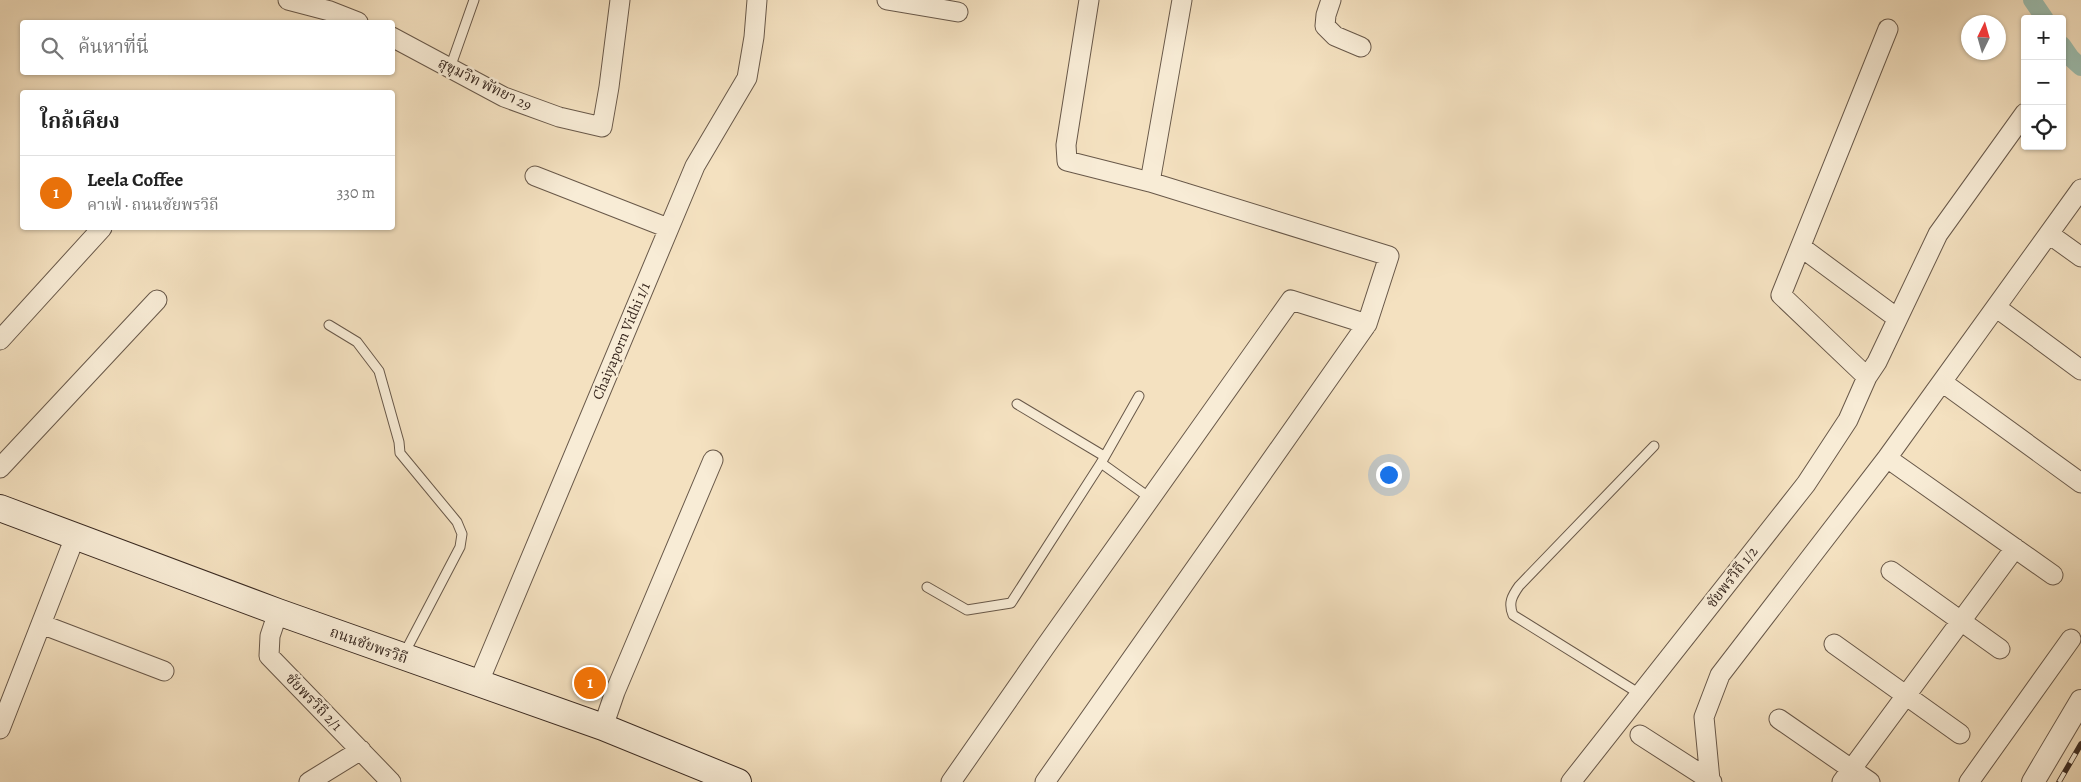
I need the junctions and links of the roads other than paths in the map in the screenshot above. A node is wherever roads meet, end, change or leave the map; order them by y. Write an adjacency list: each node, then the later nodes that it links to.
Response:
1 (288, 0): 10 (street)
2 (474, 0): 14 (lane)
3 (620, 0): 14 (street, สุขุมวิท พัทยา 29)
4 (757, 0): 19 (street, Chaiyaporn Vidhi 1/1)
5 (887, 0): 9 (street)
6 (1089, 0): 17 (street)
7 (1182, 0): 17 (street)
8 (1331, 0): 13 (street)
9 (958, 12)
10 (353, 20)
11 (1888, 29): 22 (street)
12 (395, 40): 14 (street, สุขุมวิท พัทยา 29)
13 (1361, 47)
14 (450, 68)
15 (2021, 119): 26 (street, ชัยพรวิถี 1/2)
16 (535, 176): 19 (street)
17 (1150, 182): 27 (street)
18 (2081, 188): 21 (street)
19 (668, 228): 56 (street, Chaiyaporn Vidhi 1/1)
20 (100, 230): 29 (street)
21 (2049, 234): 23 (street); 25 (street)
22 (1801, 247): 26 (street); 30 (street)
23 (2081, 257)
24 (157, 300): 39 (street)
25 (1996, 308): 31 (street); 32 (street)
26 (1897, 318): 30 (street, ชัยพรวิถี 1/2)
27 (1367, 324): 41 (street); 72 (street)
28 (329, 325): 54 (lane)
29 (0, 340)
30 (1872, 370): 57 (street, ชัยพรวิถี 1/2)
31 (2081, 370)
32 (1942, 382): 36 (street); 40 (street)
33 (1139, 396): 38 (lane)
34 (1017, 404): 38 (lane)
35 (1654, 446): 57 (lane)
36 (1887, 458): 44 (street); 67 (street)
37 (713, 460): 61 (street)
38 (1102, 460): 41 (lane); 47 (lane)
39 (0, 468)
40 (2081, 483)
41 (1150, 498): 71 (street)
42 (0, 508): 43 (main road, ถนนชัยพรวิถี)
43 (74, 537): 48 (main road, ถนนชัยพรวิถี); 50 (street)
44 (2015, 548): 46 (street); 49 (street)
45 (1891, 571): 49 (street)
46 (2053, 575)
47 (927, 587)
48 (278, 612): 54 (main road, ถนนชัยพรวิถี); 65 (street, ชัยพรวิถี 2/1)
49 (1961, 622): 53 (street); 58 (street)
50 (41, 624): 55 (street); 62 (street)
51 (2071, 639): 75 (street)
52 (1834, 644): 58 (street)
53 (2000, 649)
54 (402, 656): 56 (main road, ถนนชัยพรวิถี)
55 (164, 671)
56 (478, 684): 61 (main road, ถนนชัยพรวิถี)
57 (1640, 694): 73 (street, ชัยพรวิถี 1/2)
58 (1907, 696): 63 (street); 66 (street)
59 (2081, 701): 76 (street)
60 (1779, 719): 66 (street)
61 (603, 727): 70 (main road, ถนนชัยพรวิถี)
62 (0, 729)
63 (1960, 734)
64 (1640, 735): 67 (street)
65 (361, 750): 68 (street); 69 (street, ชัยพรวิถี 2/1)
66 (1847, 775): 74 (street)
67 (1711, 781)
68 (309, 782)
69 (391, 782)
70 (738, 782)
71 (951, 782)
72 (1045, 782)
73 (1571, 782)
74 (1870, 782)
75 (1969, 782)
76 (2034, 782)

